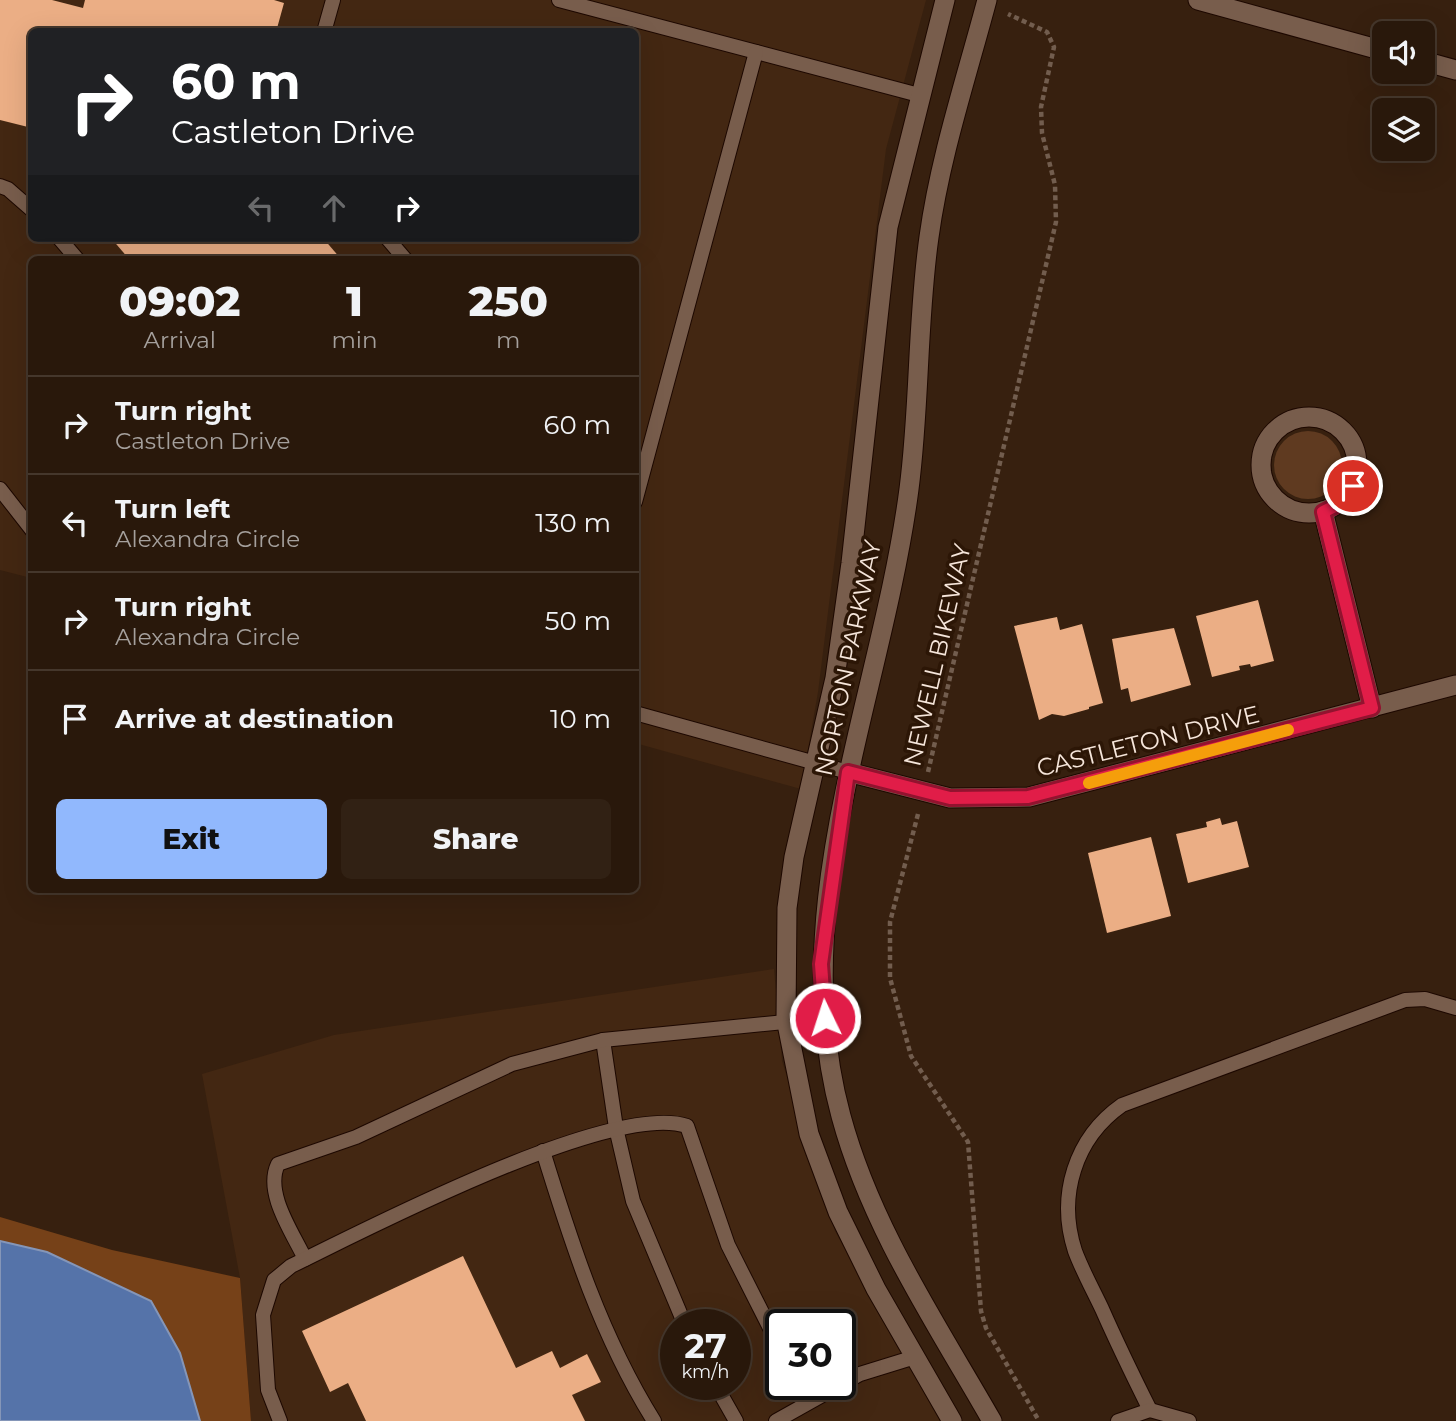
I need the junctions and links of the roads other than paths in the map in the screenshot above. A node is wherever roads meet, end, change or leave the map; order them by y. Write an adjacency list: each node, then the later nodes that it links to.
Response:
1 (333, 0): 6 (lane)
2 (559, 0): 8 (lane)
3 (945, 0): 11 (street, NORTON PARKWAY)
4 (988, 0): 26 (street, NORTON PARKWAY)
5 (1198, 0): 7 (street)
6 (325, 28)
7 (1372, 48)
8 (756, 52): 11 (lane); 18 (lane)
9 (1435, 64): 10 (street)
10 (1456, 70)
11 (919, 95): 25 (street, NORTON PARKWAY)
12 (0, 186): 13 (lane)
13 (28, 206)
14 (63, 242): 16 (lane)
15 (390, 242): 17 (lane)
16 (75, 256)
17 (402, 256)
18 (639, 487)
19 (0, 489): 21 (lane)
20 (1323, 512): 20 (street); 23 (street)
21 (28, 525)
22 (1456, 685): 23 (street, CASTLETON DRIVE)
23 (1372, 708): 26 (street, CASTLETON DRIVE)
24 (639, 714): 25 (lane)
25 (816, 764): 26 (lane); 29 (street, NORTON PARKWAY)
26 (848, 772): 28 (street, NORTON PARKWAY)
27 (1456, 1008): 40 (lane)
28 (825, 1018): 29 (lane); 46 (street, NORTON PARKWAY)
29 (786, 1019): 30 (lane); 36 (street, NORTON PARKWAY)
30 (603, 1040): 31 (lane); 33 (lane)
31 (616, 1128): 32 (lane); 34 (lane); 35 (lane)
32 (543, 1151): 33 (lane); 42 (lane)
33 (305, 1259): 41 (lane)
34 (678, 1309)
35 (765, 1318)
36 (915, 1357): 37 (lane); 45 (street, NORTON PARKWAY)
37 (856, 1376)
38 (724, 1400): 43 (lane)
39 (809, 1400): 44 (lane)
40 (1150, 1410): 47 (lane); 48 (lane)
41 (280, 1421)
42 (654, 1421)
43 (736, 1421)
44 (776, 1421)
45 (952, 1421)
46 (992, 1421)
47 (1118, 1421)
48 (1189, 1421)

